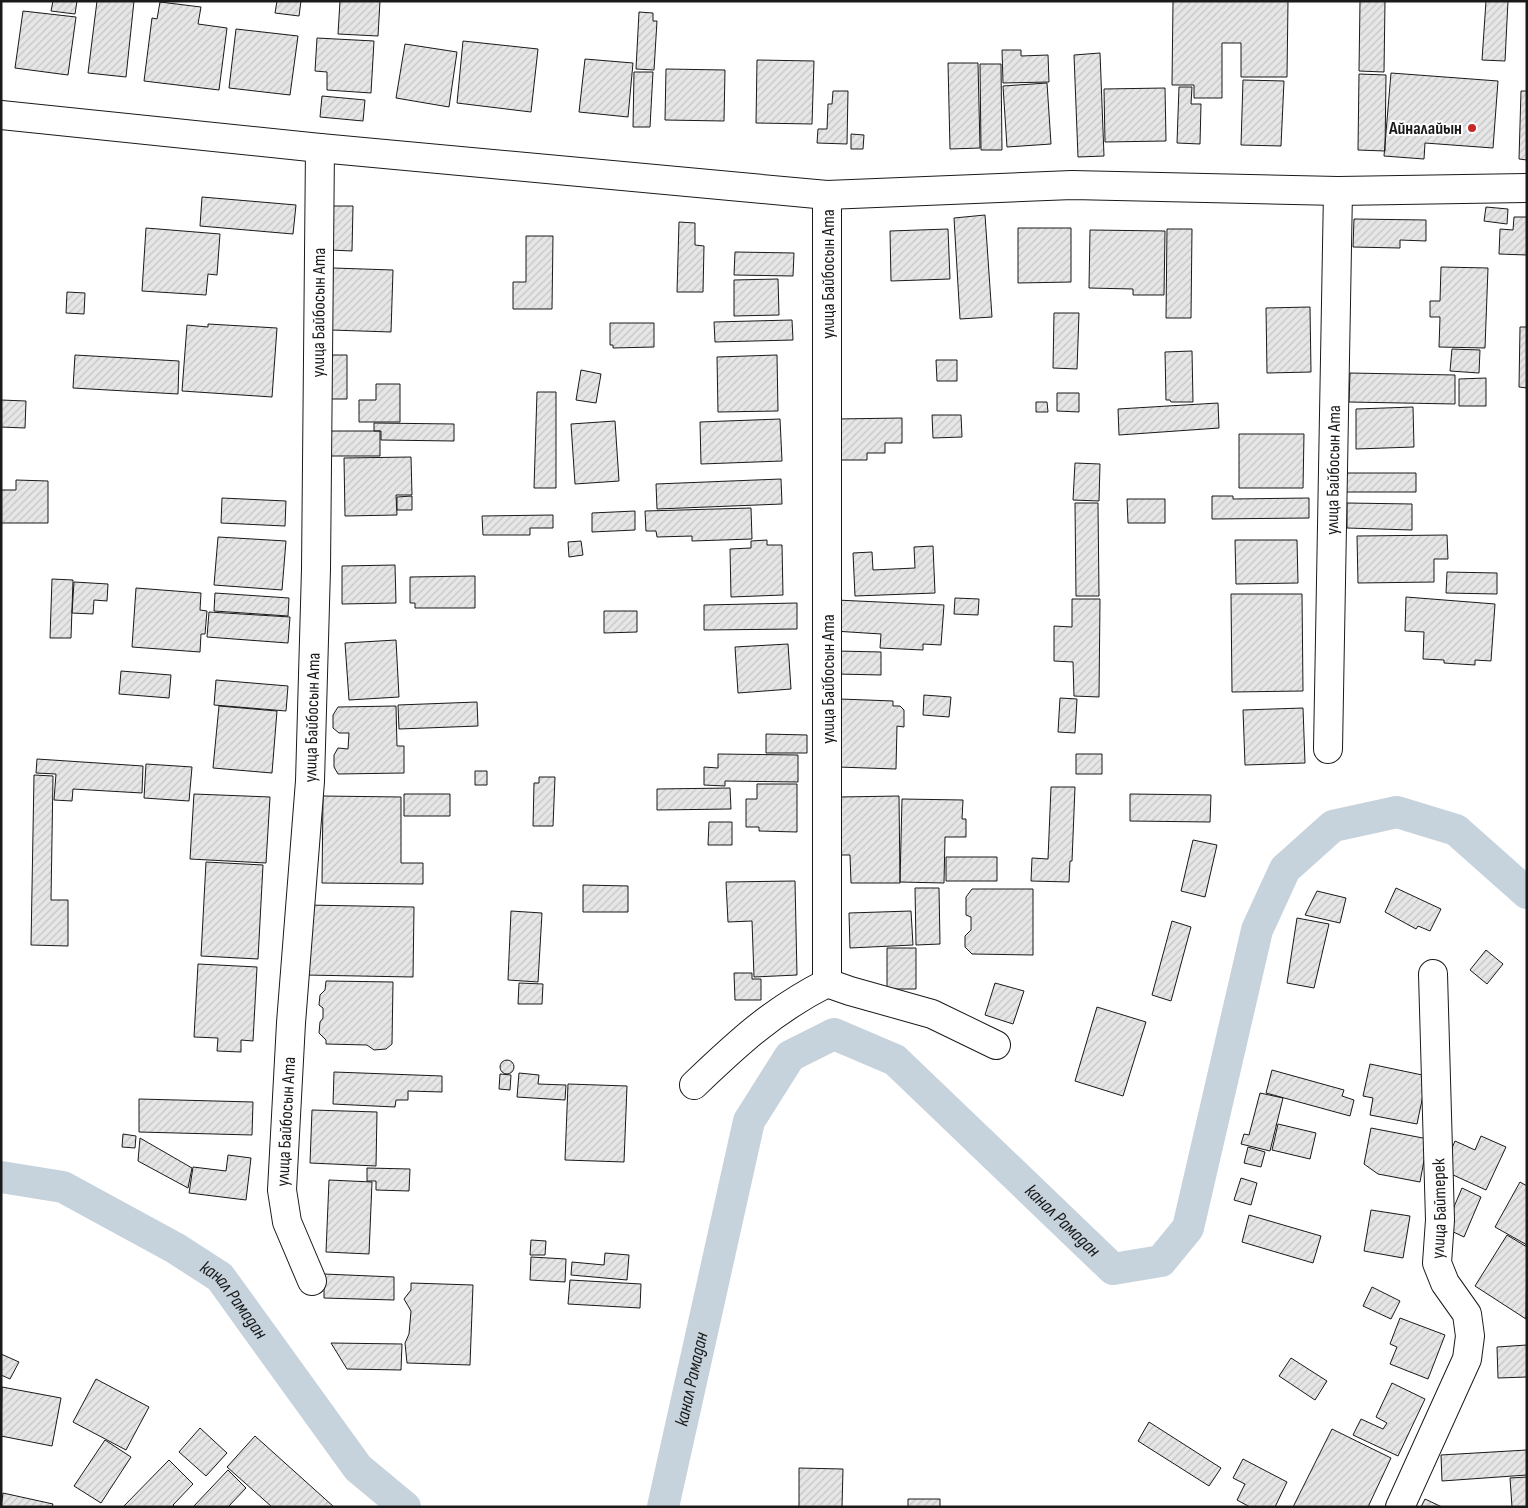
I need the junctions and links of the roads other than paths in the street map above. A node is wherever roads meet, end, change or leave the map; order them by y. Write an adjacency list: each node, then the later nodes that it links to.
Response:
1 (1, 115): 2 (street, улица Байбосын Ата)
2 (320, 148): 5 (street, улица Байбосын Ата); 11 (street, улица Байбосын Ата)
3 (1527, 188): 4 (street, улица Байбосын Ата)
4 (1338, 191): 5 (street, улица Байбосын Ата); 6 (street, улица Байбосын Ата)
5 (827, 195): 8 (street, улица Байбосын Ата)
6 (1328, 749)
7 (1433, 974): 12 (street, улица Байтерек)
8 (827, 983): 9 (street); 10 (street)
9 (996, 1045)
10 (694, 1085)
11 (312, 1281)
12 (1400, 1507)

